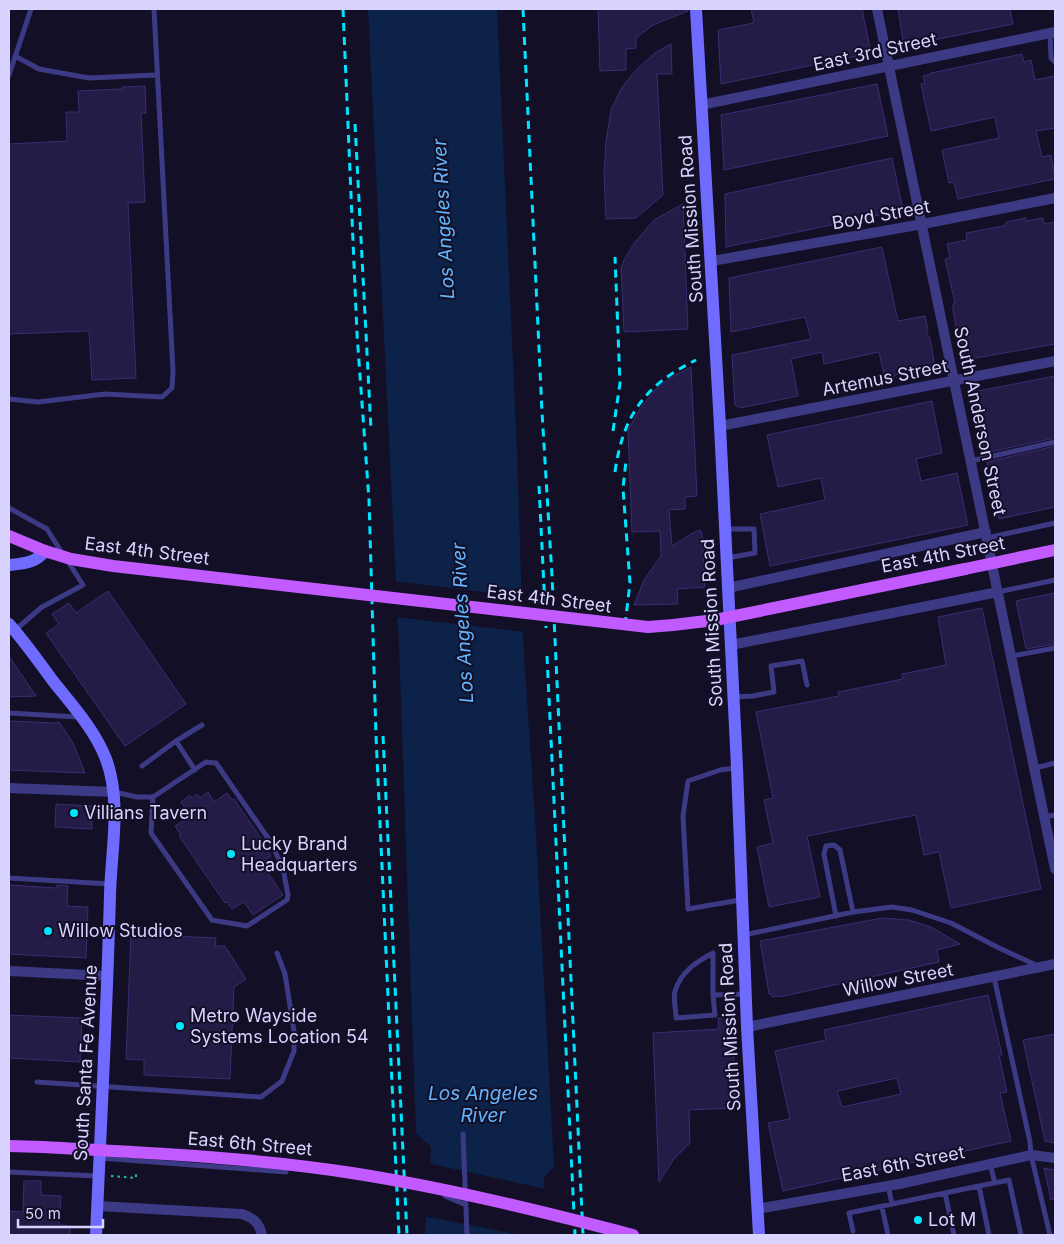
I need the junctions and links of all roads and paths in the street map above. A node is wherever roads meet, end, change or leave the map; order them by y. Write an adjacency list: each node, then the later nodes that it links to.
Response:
1 (31, 9): 6 (lane)
2 (154, 9): 10 (lane)
3 (696, 9): 11 (street, South Mission Road)
4 (877, 9): 8 (street, South Anderson Street)
5 (1052, 32): 7 (lane); 8 (street, East 3rd Street)
6 (15, 56): 9 (lane); 10 (lane)
7 (1055, 62)
8 (889, 65): 11 (street, East 3rd Street); 13 (street, South Anderson Street)
9 (9, 74)
10 (156, 74): 17 (lane)
11 (701, 105): 14 (street, South Mission Road)
12 (1055, 198): 13 (street, Boyd Street)
13 (923, 224): 14 (street, Boyd Street); 16 (street, South Anderson Street)
14 (712, 261): 18 (street, South Mission Road)
15 (1055, 361): 16 (street, Artemus Street)
16 (954, 382): 18 (street, Artemus Street); 20 (street, South Anderson Street)
17 (9, 399)
18 (720, 426): 23 (street, South Mission Road)
19 (1055, 442): 20 (lane)
20 (971, 461): 24 (street, South Anderson Street)
21 (9, 508): 34 (lane)
22 (1055, 523): 24 (lane)
23 (725, 529): 28 (street, South Mission Road); 28 (lane)
24 (987, 535): 29 (street, South Anderson Street); 32 (street, East 4th Street)
25 (9, 536): 27 (main road, East 4th Street)
26 (1055, 550): 29 (main road, East 4th Street)
27 (45, 551): 29 (main road, East 4th Street, bridge); 30 (street)
28 (727, 558): 32 (street, South Mission Road)
29 (993, 563): 33 (street, South Anderson Street)
30 (9, 565)
31 (1055, 580): 33 (lane)
32 (728, 588): 35 (street, South Mission Road)
33 (998, 592): 35 (street); 37 (street, South Anderson Street)
34 (11, 627): 41 (street, South Santa Fe Avenue)
35 (731, 644): 39 (street, South Mission Road)
36 (1055, 648): 37 (lane)
37 (1012, 656): 47 (street, South Anderson Street)
38 (807, 685): 39 (lane)
39 (734, 697): 46 (street, South Mission Road)
40 (9, 713): 41 (lane)
41 (81, 717): 50 (street, South Santa Fe Avenue)
42 (202, 725): 43 (lane)
43 (176, 742): 45 (lane); 48 (lane)
44 (1055, 763): 47 (lane)
45 (142, 766)
46 (737, 768): 56 (street, South Mission Road); 56 (lane)
47 (1035, 768): 52 (street, South Anderson Street)
48 (195, 770): 51 (lane); 51 (lane)
49 (9, 788): 50 (street)
50 (113, 792): 51 (lane); 55 (street, South Santa Fe Avenue)
51 (153, 798)
52 (1050, 816): 53 (street, South Anderson Street)
53 (1055, 869)
54 (9, 878): 55 (lane)
55 (110, 884): 64 (street, South Santa Fe Avenue)
56 (742, 899): 59 (street, South Mission Road)
57 (853, 912): 58 (lane); 58 (lane); 62 (lane)
58 (836, 916): 59 (lane)
59 (743, 935): 66 (street, South Mission Road)
60 (277, 953): 70 (lane)
61 (1055, 964): 62 (street, Willow Street)
62 (1039, 967): 65 (street, Willow Street)
63 (9, 971): 64 (street)
64 (108, 976): 70 (street, South Santa Fe Avenue)
65 (994, 977): 68 (street, Willow Street); 73 (lane)
66 (746, 994): 67 (lane); 68 (street, South Mission Road)
67 (713, 995): 67 (lane)
68 (747, 1026): 90 (street, South Mission Road)
69 (37, 1082): 70 (lane)
70 (103, 1085): 74 (street, South Santa Fe Avenue)
71 (463, 1134): 87 (lane)
72 (9, 1146): 95 (main road, East 6th Street, bridge)
73 (1031, 1155): 75 (street, East 6th Street); 76 (street, East 6th Street); 101 (lane)
74 (100, 1158): 79 (lane); 80 (street, South Santa Fe Avenue)
75 (1055, 1158)
76 (990, 1164): 81 (lane); 82 (street, East 6th Street)
77 (9, 1172): 80 (lane)
78 (136, 1172): 80 (path)
79 (286, 1172)
80 (103, 1176): 88 (street, South Santa Fe Avenue)
81 (995, 1183): 83 (lane); 100 (lane)
82 (888, 1186): 86 (lane); 90 (street, East 6th Street)
83 (979, 1186): 84 (lane); 99 (lane)
84 (945, 1193): 86 (lane); 98 (lane)
85 (445, 1196): 87 (lane)
86 (892, 1204): 89 (lane)
87 (466, 1205): 94 (lane)
88 (97, 1206): 92 (street, South Santa Fe Avenue); 93 (street)
89 (882, 1207): 91 (lane); 97 (lane)
90 (757, 1209): 96 (street, South Mission Road)
91 (853, 1231)
92 (96, 1235)
93 (262, 1235)
94 (467, 1235)
95 (633, 1235)
96 (759, 1235)
97 (888, 1235)
98 (954, 1235)
99 (989, 1235)
100 (1021, 1235)
101 (1050, 1235)

